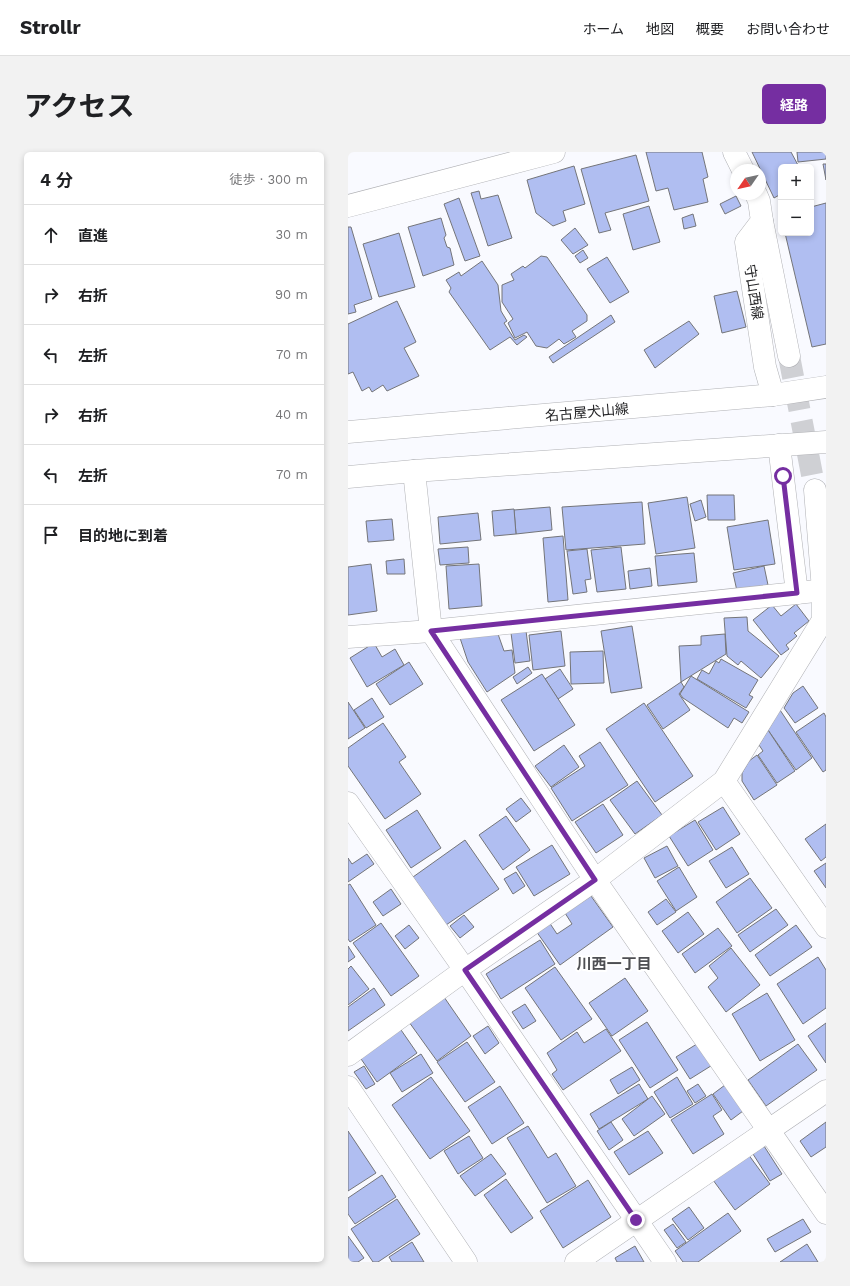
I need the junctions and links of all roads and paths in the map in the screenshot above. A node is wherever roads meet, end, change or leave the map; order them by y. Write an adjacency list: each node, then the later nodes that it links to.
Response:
1 (554, 152): 5 (street)
2 (734, 152): 3 (street)
3 (740, 164)
4 (759, 200): 6 (street)
5 (348, 206)
6 (762, 221): 7 (street); 9 (street, 守山西線)
7 (788, 356)
8 (826, 387): 9 (street, 名古屋犬山線)
9 (773, 395): 10 (street, 名古屋犬山線)
10 (348, 432)
11 (826, 442): 12 (street)
12 (779, 445): 13 (street); 17 (street)
13 (414, 471): 14 (street); 19 (street)
14 (348, 477)
15 (815, 490): 16 (street)
16 (825, 590): 17 (street); 18 (street)
17 (797, 593): 19 (street)
18 (825, 622): 21 (street)
19 (431, 631): 20 (street); 23 (street)
20 (348, 637)
21 (724, 781): 23 (street); 24 (street)
22 (348, 804): 25 (street)
23 (595, 880): 25 (street); 29 (street)
24 (826, 927)
25 (465, 970): 26 (street); 31 (street)
26 (348, 1055)
27 (348, 1086): 32 (street)
28 (826, 1091): 29 (street)
29 (768, 1130): 30 (street); 31 (street)
30 (826, 1213)
31 (636, 1220): 33 (street); 34 (street)
32 (466, 1262)
33 (576, 1262)
34 (665, 1262)

